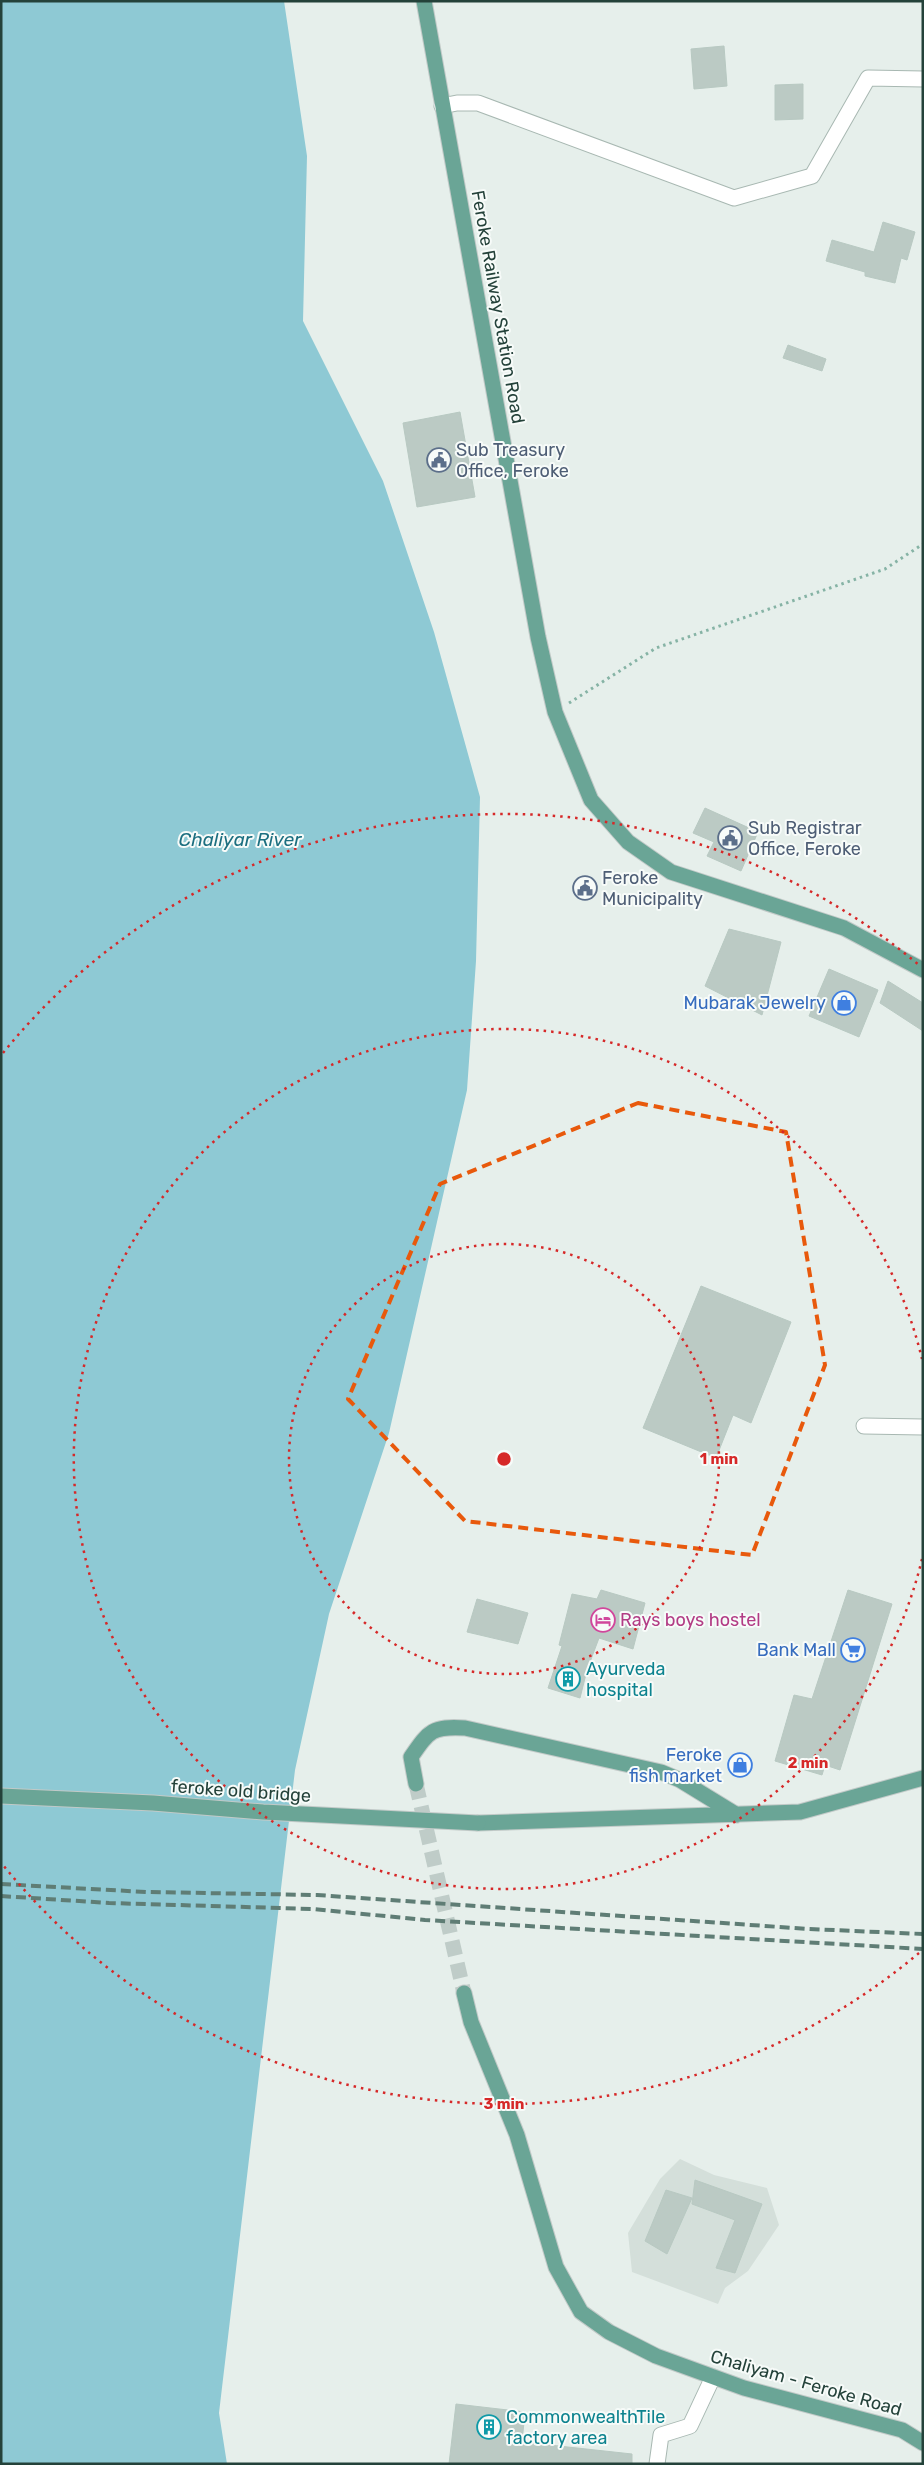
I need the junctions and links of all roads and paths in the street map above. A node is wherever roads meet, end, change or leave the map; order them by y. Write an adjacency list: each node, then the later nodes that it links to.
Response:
1 (424, 1): 3 (main road, Feroke Railway Station Road)
2 (923, 79): 3 (street)
3 (442, 106): 5 (main road, Feroke Railway Station Road)
4 (923, 544): 5 (path)
5 (556, 712): 6 (main road, Feroke Railway Station Road)
6 (923, 970)
7 (864, 1426): 8 (street)
8 (923, 1427)
9 (923, 1778): 12 (main road)
10 (416, 1784): 12 (main road)
11 (1, 1796): 12 (main road, feroke old bridge, bridge)
12 (737, 1815)
13 (464, 1993): 14 (main road, Chaliyam - Feroke Road)
14 (713, 2377): 15 (main road, Chaliyam - Feroke Road); 16 (street)
15 (923, 2443)
16 (657, 2464)

